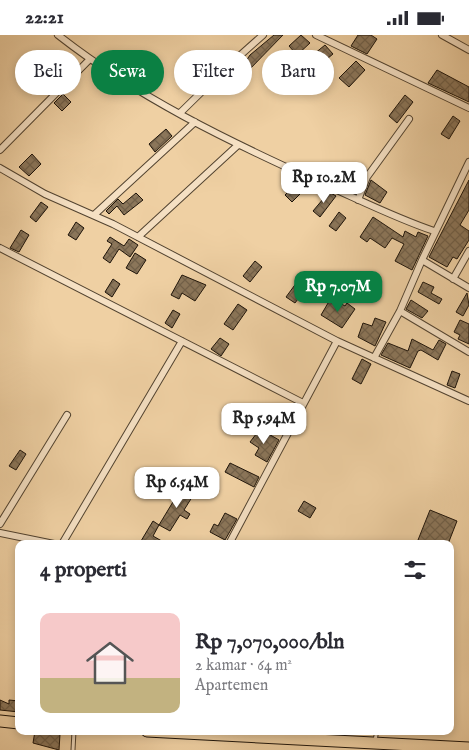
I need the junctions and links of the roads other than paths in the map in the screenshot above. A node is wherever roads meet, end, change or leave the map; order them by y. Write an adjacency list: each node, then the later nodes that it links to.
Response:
1 (58, 35): 6 (street)
2 (264, 35): 8 (street)
3 (316, 35): 7 (street)
4 (442, 35): 5 (street)
5 (469, 50)
6 (89, 60): 8 (street); 12 (street)
7 (469, 108)
8 (180, 113): 10 (street)
9 (409, 119): 15 (street)
10 (195, 122): 11 (street); 16 (street)
11 (238, 145): 15 (street); 18 (street)
12 (0, 150)
13 (469, 162): 17 (street)
14 (0, 169): 16 (street)
15 (358, 200): 17 (street)
16 (94, 215): 18 (street)
17 (434, 231): 21 (street)
18 (138, 237): 26 (street)
19 (0, 248): 25 (street)
20 (469, 251): 22 (street)
21 (422, 260): 22 (street); 24 (street)
22 (453, 279): 23 (street)
23 (469, 289)
24 (400, 311): 27 (street); 28 (street)
25 (182, 341): 30 (street); 35 (street)
26 (337, 341): 28 (street); 30 (street)
27 (469, 352)
28 (374, 358): 29 (street)
29 (469, 401)
30 (303, 403): 36 (street)
31 (67, 415): 32 (street)
32 (0, 524)
33 (0, 533): 34 (street)
34 (34, 540)
35 (64, 540)
36 (231, 540)
37 (0, 721): 38 (highway)
38 (15, 723)
39 (74, 735): 44 (lane)
40 (261, 735): 42 (highway)
41 (377, 735): 42 (lane)
42 (374, 743): 43 (highway)
43 (469, 748)
44 (74, 750)

